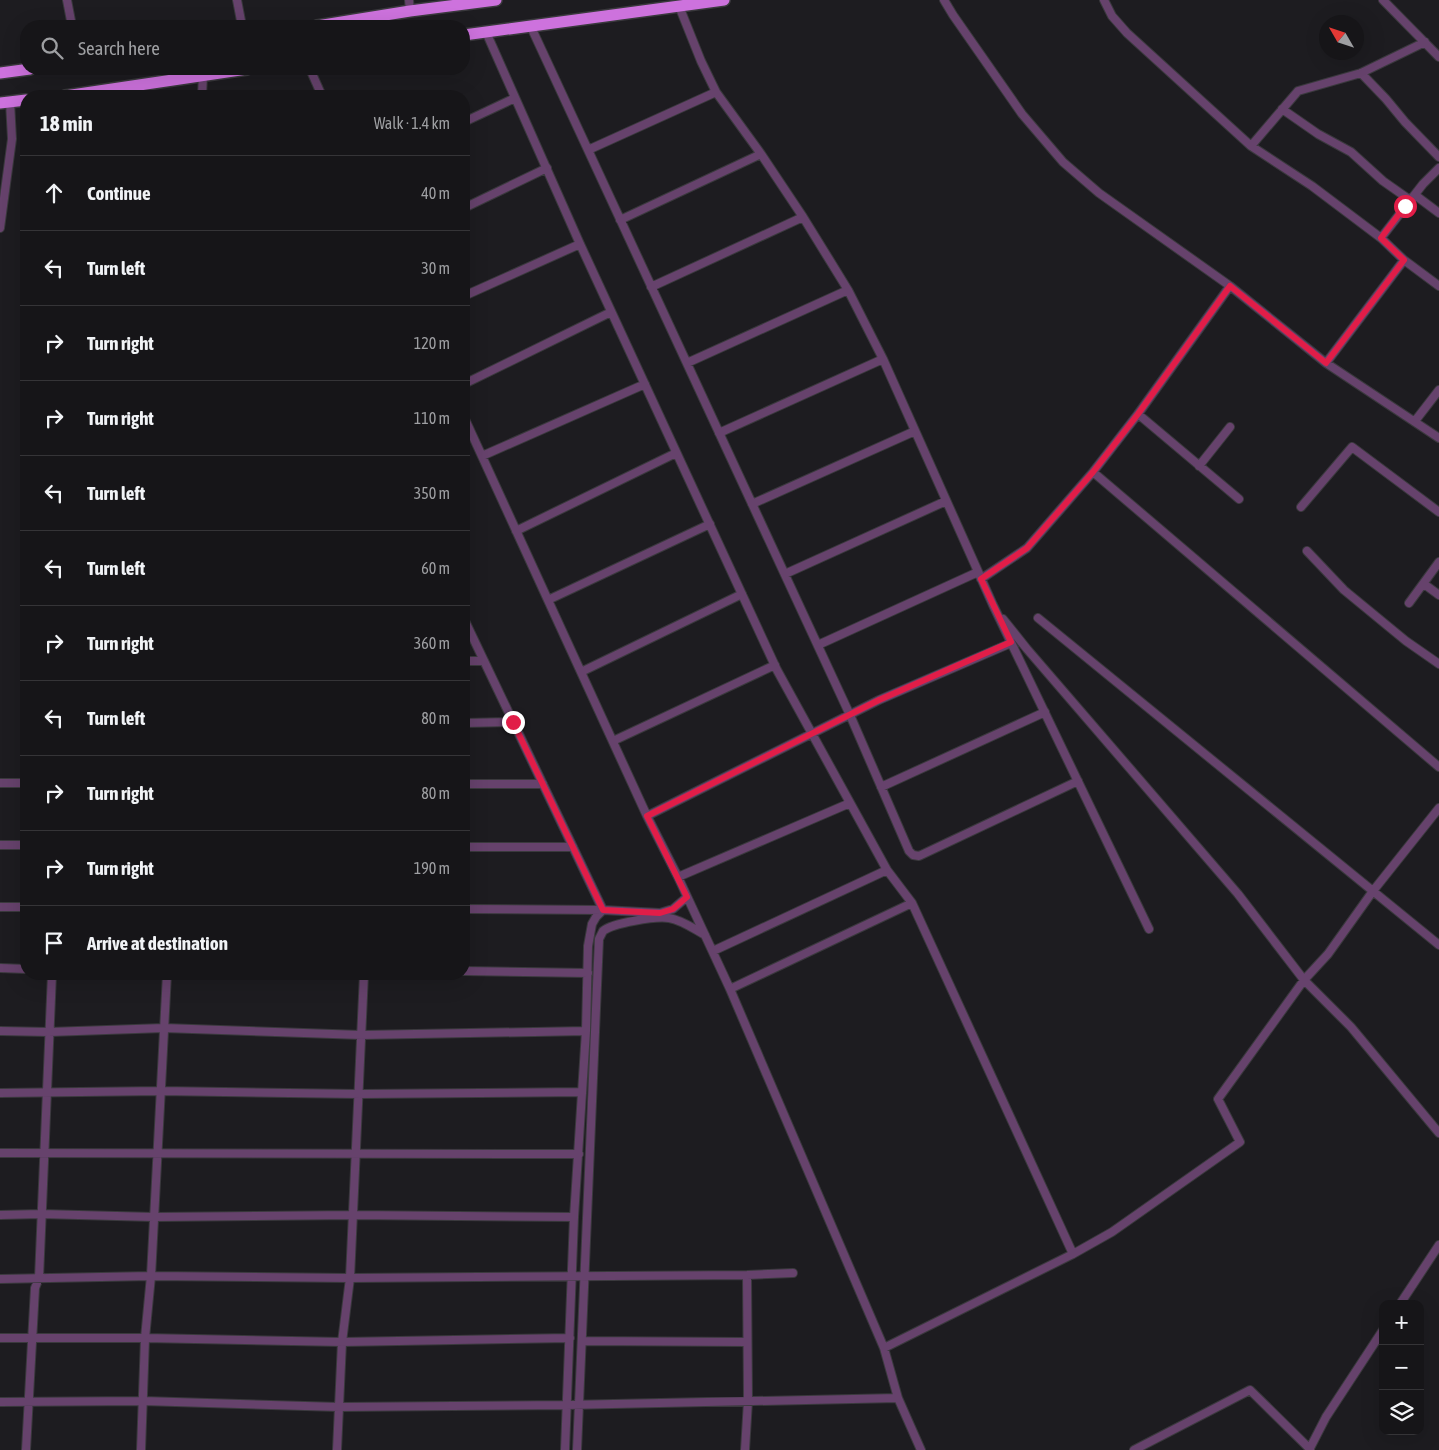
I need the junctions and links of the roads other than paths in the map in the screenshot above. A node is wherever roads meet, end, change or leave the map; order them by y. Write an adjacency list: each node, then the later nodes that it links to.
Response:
1 (67, 0): 10 (street)
2 (237, 0): 11 (street)
3 (496, 0): 8 (highway)
4 (724, 0): 9 (highway)
5 (944, 0): 47 (street)
6 (1104, 0): 32 (street)
7 (1383, 0): 16 (street)
8 (409, 5): 12 (highway)
9 (679, 6): 13 (highway); 26 (street)
10 (71, 20)
11 (241, 20)
12 (343, 20)
13 (531, 27): 14 (highway); 33 (street)
14 (486, 32): 15 (highway); 27 (street)
15 (470, 34)
16 (1425, 42): 17 (street); 20 (street)
17 (1439, 57)
18 (20, 70): 19 (highway)
19 (0, 73)
20 (1361, 73): 30 (street); 35 (street)
21 (203, 75): 23 (highway); 24 (street)
22 (313, 75): 25 (street)
23 (105, 90)
24 (202, 90)
25 (319, 90)
26 (716, 92): 33 (street); 34 (street)
27 (515, 98): 31 (street); 36 (street)
28 (20, 101): 29 (highway)
29 (5, 103): 43 (street)
30 (1282, 109): 32 (street); 38 (street)
31 (470, 119)
32 (1251, 146): 44 (street)
33 (588, 150): 42 (street)
34 (761, 154): 41 (street); 42 (street)
35 (1439, 157)
36 (546, 168): 39 (street); 45 (street)
37 (1439, 168): 38 (street)
38 (1413, 198): 40 (street); 44 (street)
39 (470, 205)
40 (1439, 213)
41 (803, 217): 49 (street); 50 (street)
42 (620, 220): 49 (street)
43 (0, 228)
44 (1381, 238): 46 (street)
45 (580, 244): 51 (street); 52 (street)
46 (1404, 260): 48 (street); 55 (street)
47 (1230, 286): 55 (street); 59 (street)
48 (1439, 286)
49 (651, 287): 54 (street)
50 (848, 290): 53 (street); 54 (street)
51 (470, 293)
52 (611, 312): 56 (street); 57 (street)
53 (883, 359): 63 (street); 64 (street)
54 (687, 363): 64 (street)
55 (1326, 363): 60 (street)
56 (470, 381)
57 (645, 384): 66 (street); 67 (street)
58 (1439, 390): 60 (street)
59 (1138, 414): 68 (street); 69 (street)
60 (1416, 421): 65 (street)
61 (1230, 427): 68 (street)
62 (470, 430): 67 (street)
63 (915, 431): 71 (street); 72 (street)
64 (719, 433): 72 (street)
65 (1439, 438)
66 (676, 452): 75 (street); 76 (street)
67 (482, 456): 76 (street)
68 (1199, 466): 70 (street)
69 (1093, 472): 80 (street); 102 (street)
70 (1239, 499)
71 (946, 501): 79 (street); 80 (street)
72 (752, 504): 79 (street)
73 (1301, 507): 74 (street)
74 (1439, 512)
75 (710, 524): 82 (street); 84 (street)
76 (516, 530): 84 (street)
77 (1306, 551): 93 (street)
78 (1439, 562): 81 (street)
79 (785, 574): 90 (street)
80 (979, 575): 86 (street); 90 (street)
81 (1424, 584): 83 (street); 85 (street)
82 (742, 594): 94 (street); 95 (street)
83 (1439, 595)
84 (548, 600): 95 (street)
85 (1409, 603)
86 (993, 606): 89 (street); 136 (street)
87 (1038, 618): 118 (street)
88 (470, 632): 92 (street)
89 (1011, 642): 96 (street); 97 (street)
90 (818, 645): 97 (street)
91 (470, 661): 92 (street)
92 (484, 661): 98 (street)
93 (1439, 664)
94 (775, 665): 100 (street); 101 (street)
95 (581, 672): 101 (street)
96 (1045, 712): 103 (street); 108 (street)
97 (850, 715): 100 (street); 108 (street)
98 (513, 722): 99 (street); 107 (street)
99 (470, 723)
100 (812, 733): 109 (street); 111 (street)
101 (613, 741): 111 (street)
102 (1439, 767)
103 (1078, 781): 108 (street); 125 (street)
104 (0, 783): 105 (street)
105 (20, 783)
106 (470, 784): 107 (street)
107 (543, 784): 115 (street)
108 (881, 787)
109 (850, 803): 116 (street); 117 (street)
110 (1439, 808): 118 (street)
111 (647, 816): 117 (street)
112 (0, 845): 113 (street)
113 (20, 845)
114 (470, 846): 115 (street)
115 (573, 847): 124 (street)
116 (887, 870): 120 (street); 128 (street)
117 (678, 877): 119 (street)
118 (1373, 891): 127 (street); 136 (street)
119 (687, 897): 124 (street); 126 (street)
120 (912, 903): 137 (street); 160 (street)
121 (0, 907): 122 (street)
122 (20, 907)
123 (470, 909): 124 (street)
124 (603, 910): 132 (street)
125 (1149, 929)
126 (705, 935): 128 (street); 165 (street)
127 (1439, 945)
128 (714, 951): 137 (street)
129 (0, 968): 130 (street)
130 (20, 969)
131 (470, 971): 132 (street)
132 (588, 973): 141 (street)
133 (52, 980): 140 (street)
134 (167, 980): 138 (street)
135 (364, 980): 142 (street)
136 (1304, 980): 148 (street); 160 (street)
137 (730, 988): 178 (street)
138 (164, 1028): 140 (street); 142 (street); 143 (street)
139 (0, 1030): 140 (street)
140 (49, 1032): 146 (street)
141 (586, 1032): 142 (street); 144 (street)
142 (362, 1034): 147 (street)
143 (161, 1091): 146 (street); 147 (street); 151 (street)
144 (582, 1092): 147 (street); 153 (street)
145 (0, 1093): 146 (street)
146 (47, 1093): 150 (street)
147 (359, 1094): 152 (street)
148 (1439, 1133)
149 (0, 1153): 150 (street)
150 (44, 1153): 151 (street); 154 (street)
151 (158, 1153): 152 (street); 158 (street)
152 (356, 1154): 153 (street); 156 (street)
153 (579, 1154): 157 (street)
154 (41, 1214): 155 (street); 158 (street); 166 (street)
155 (0, 1215)
156 (353, 1216): 157 (street); 158 (street); 167 (street)
157 (574, 1216): 164 (street)
158 (154, 1217): 163 (street)
159 (1439, 1245): 169 (street)
160 (1073, 1254): 178 (street)
161 (793, 1273): 162 (street)
162 (747, 1275): 165 (street); 177 (street)
163 (151, 1276): 166 (street); 167 (street); 173 (street)
164 (572, 1276): 165 (street); 167 (street); 174 (street)
165 (584, 1276): 175 (street)
166 (38, 1278): 168 (street); 171 (street)
167 (350, 1278): 176 (street)
168 (0, 1279)
169 (1403, 1300)
170 (1379, 1336): 195 (street)
171 (32, 1337): 172 (street); 173 (street); 183 (street)
172 (0, 1338)
173 (145, 1338): 176 (street); 180 (street)
174 (570, 1338): 176 (street); 185 (street)
175 (582, 1340): 177 (street); 184 (street)
176 (342, 1342): 186 (street)
177 (747, 1342): 181 (street)
178 (884, 1348): 179 (street)
179 (898, 1398): 181 (street); 193 (street)
180 (143, 1401): 183 (street); 186 (street); 188 (street)
181 (748, 1401): 184 (street); 192 (street)
182 (0, 1402): 183 (street)
183 (30, 1402): 187 (street)
184 (580, 1404): 185 (street); 191 (street)
185 (567, 1405): 186 (street); 190 (street)
186 (339, 1407): 189 (street)
187 (26, 1450)
188 (141, 1450)
189 (337, 1450)
190 (565, 1450)
191 (577, 1450)
192 (745, 1450)
193 (922, 1450)
194 (1134, 1450): 195 (street)
195 (1309, 1450)

